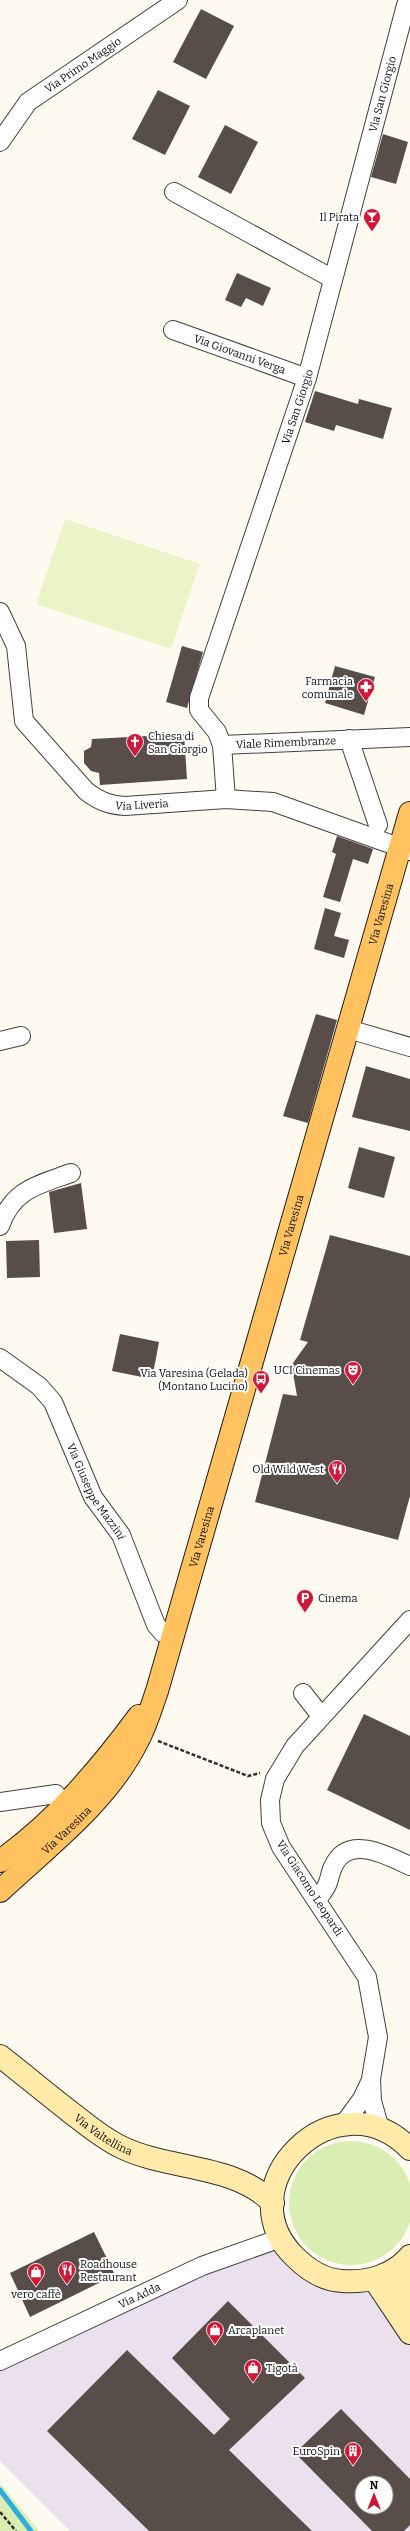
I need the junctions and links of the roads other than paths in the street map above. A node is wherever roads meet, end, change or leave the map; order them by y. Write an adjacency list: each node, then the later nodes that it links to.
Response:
1 (178, 0): 3 (street, Via Primo Maggio)
2 (405, 4): 5 (street, Via San Giorgio)
3 (0, 142)
4 (174, 192): 5 (street)
5 (333, 279): 7 (street, Via San Giorgio)
6 (173, 330): 7 (street, Via Giovanni Verga)
7 (307, 378): 11 (street, Via San Giorgio)
8 (0, 612): 12 (street, Via Liveria)
9 (410, 737): 10 (street, Viale Rimembranze)
10 (348, 739): 11 (street, Viale Rimembranze); 14 (street, Viale Rimembranze)
11 (222, 745): 12 (street, Via San Giorgio)
12 (226, 799): 15 (street, Via Liveria)
13 (410, 813): 15 (main road, Via Varesina)
14 (378, 825)
15 (405, 849): 16 (main road, Via Varesina)
16 (348, 1029): 19 (street); 24 (main road, Via Varesina)
17 (21, 1036): 18 (street)
18 (0, 1041)
19 (410, 1046)
20 (71, 1173): 21 (street)
21 (0, 1226)
22 (0, 1358): 24 (street, Via Giuseppe Mazzini)
23 (410, 1620): 27 (street, Via Giacomo Leopardi)
24 (173, 1638): 25 (main road, Via Varesina)
25 (158, 1691): 30 (main road, Via Varesina); 32 (main road, Via Varesina)
26 (303, 1693): 27 (street)
27 (321, 1716): 33 (street, Via Giacomo Leopardi)
28 (56, 1794): 29 (street)
29 (0, 1802)
30 (0, 1862)
31 (410, 1866): 33 (street)
32 (0, 1891)
33 (317, 1900): 35 (street, Via Giacomo Leopardi)
34 (0, 2056): 40 (street, Via Valtellina)
35 (372, 2079): 36 (street, Via Giacomo Leopardi); 37 (street, Via Giacomo Leopardi)
36 (343, 2125): 37 (street); 39 (street)
37 (380, 2129): 38 (street)
38 (410, 2148)
39 (280, 2169): 40 (street, Via Valtellina); 41 (street)
40 (225, 2175): 41 (street, Via Valtellina)
41 (273, 2203): 42 (street)
42 (281, 2238): 44 (street); 46 (street, Via Adda)
43 (408, 2259): 44 (street); 45 (street)
44 (374, 2279): 45 (street)
45 (407, 2327)
46 (0, 2361)

